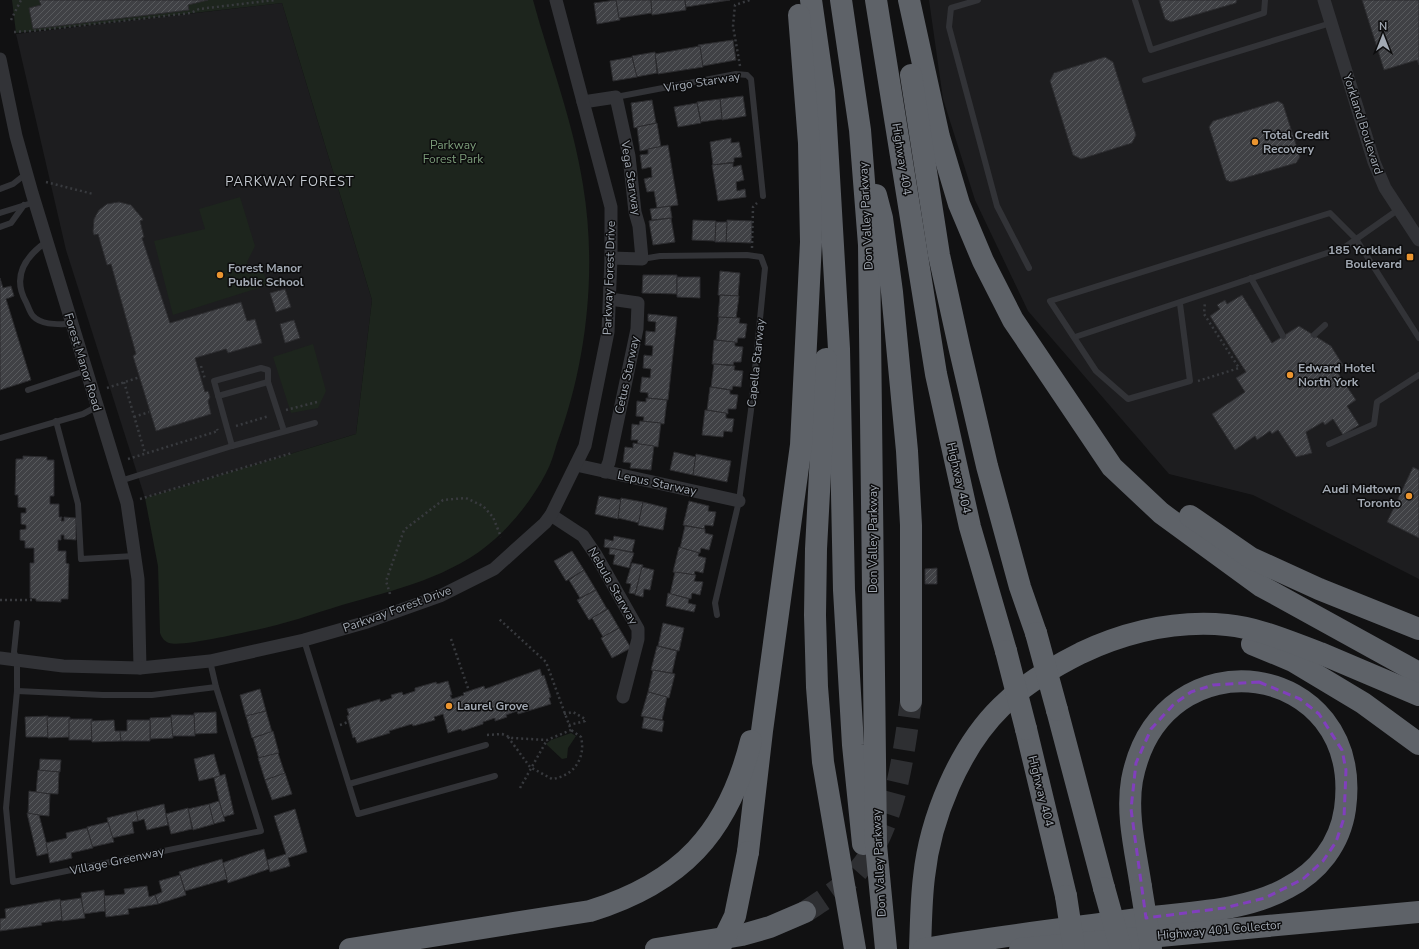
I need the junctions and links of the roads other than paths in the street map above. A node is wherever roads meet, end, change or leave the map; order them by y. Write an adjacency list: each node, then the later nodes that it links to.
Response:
1 (556, 0): 16 (street, Parkway Forest Drive)
2 (798, 0): 64 (highway)
3 (811, 0): 25 (highway)
4 (841, 0): 17 (highway)
5 (876, 0): 92 (highway, Highway 404, bridge)
6 (900, 0): 80 (highway, Highway 404, bridge)
7 (909, 0): 45 (highway)
8 (978, 0): 31 (lane)
9 (1136, 0): 10 (lane)
10 (1265, 0)
11 (1324, 0): 12 (street, Yorkland Boulevard)
12 (1331, 23): 14 (lane); 22 (street, Yorkland Boulevard)
13 (0, 59): 18 (street, Forest Manor Road)
14 (1145, 80)
15 (616, 97): 16 (street, Virgo Starway); 20 (lane, Virgo Starway); 30 (street, Vega Starway)
16 (583, 102): 29 (street, Parkway Forest Drive)
17 (860, 130): 75 (highway); 83 (highway, Don Valley Parkway)
18 (26, 173): 19 (lane); 21 (street, Forest Manor Road)
19 (0, 189)
20 (763, 196)
21 (30, 204): 23 (lane); 24 (lane); 28 (street, Forest Manor Road)
22 (1399, 209): 26 (lane); 27 (street, Yorkland Boulevard)
23 (0, 213)
24 (0, 227)
25 (833, 238): 83 (highway); 87 (highway)
26 (1356, 239): 32 (lane); 39 (lane); 40 (lane)
27 (1419, 240)
28 (46, 242): 35 (street, Forest Manor Road); 35 (lane)
29 (611, 258): 30 (street, Capella Starway); 33 (street, Parkway Forest Drive)
30 (642, 259): 57 (lane, Capella Starway)
31 (1028, 268)
32 (1251, 278): 34 (lane); 37 (lane)
33 (610, 299): 54 (street, Parkway Forest Drive); 55 (street, Cetus Starway)
34 (1180, 304): 39 (lane); 39 (lane)
35 (72, 324): 41 (street, Forest Manor Road)
36 (1325, 325): 38 (lane)
37 (1283, 336)
38 (1314, 336)
39 (1075, 337)
40 (1419, 338)
41 (85, 371): 44 (lane); 47 (street, Forest Manor Road)
42 (1419, 375): 52 (lane)
43 (268, 382): 46 (lane); 46 (lane); 50 (lane)
44 (28, 390)
45 (1060, 391): 62 (highway); 70 (highway)
46 (218, 396): 53 (lane)
47 (96, 407): 48 (lane); 56 (street, Forest Manor Road)
48 (56, 421): 51 (lane); 59 (lane)
49 (315, 423): 50 (lane)
50 (284, 431): 53 (lane)
51 (0, 438)
52 (1329, 444)
53 (232, 446): 56 (lane)
54 (576, 465): 55 (street, Lepus Starway); 58 (street, Parkway Forest Drive)
55 (605, 472): 57 (street, Lepus Starway)
56 (120, 480): 59 (street, Forest Manor Road)
57 (739, 501): 60 (lane, Capella Starway)
58 (551, 515): 63 (street, Parkway Forest Drive); 74 (street, Nebula Starway)
59 (134, 556): 69 (street, Forest Manor Road)
60 (717, 615)
61 (17, 623): 68 (lane, Village Greenway)
62 (1419, 629)
63 (304, 640): 67 (street, Parkway Forest Drive); 79 (lane)
64 (774, 646): 84 (highway); 86 (highway, bridge)
65 (1093, 648): 73 (highway); 76 (highway); 89 (highway)
66 (0, 658): 68 (street, Parkway Forest Drive)
67 (210, 660): 69 (street, Parkway Forest Drive); 71 (lane, Village Greenway)
68 (17, 661): 69 (street, Parkway Forest Drive); 72 (lane, Village Greenway)
69 (140, 668)
70 (1419, 673)
71 (216, 687): 72 (lane); 72 (lane, Village Greenway)
72 (16, 691)
73 (1419, 695)
74 (623, 697)
75 (911, 702)
76 (1419, 744)
77 (486, 745): 79 (lane)
78 (495, 776): 79 (lane)
79 (349, 784)
80 (1104, 888): 93 (highway, bridge); 94 (highway, bridge)
81 (805, 912): 85 (highway)
82 (1419, 912): 91 (highway, Highway 401 Collector)
83 (882, 915): 88 (highway, Don Valley Parkway)
84 (350, 949)
85 (656, 949)
86 (720, 949)
87 (854, 949)
88 (886, 949)
89 (920, 949)
90 (924, 949): 95 (highway, bridge)
91 (1020, 949)
92 (1074, 949)
93 (1111, 949)
94 (1121, 949)
95 (1151, 949)

